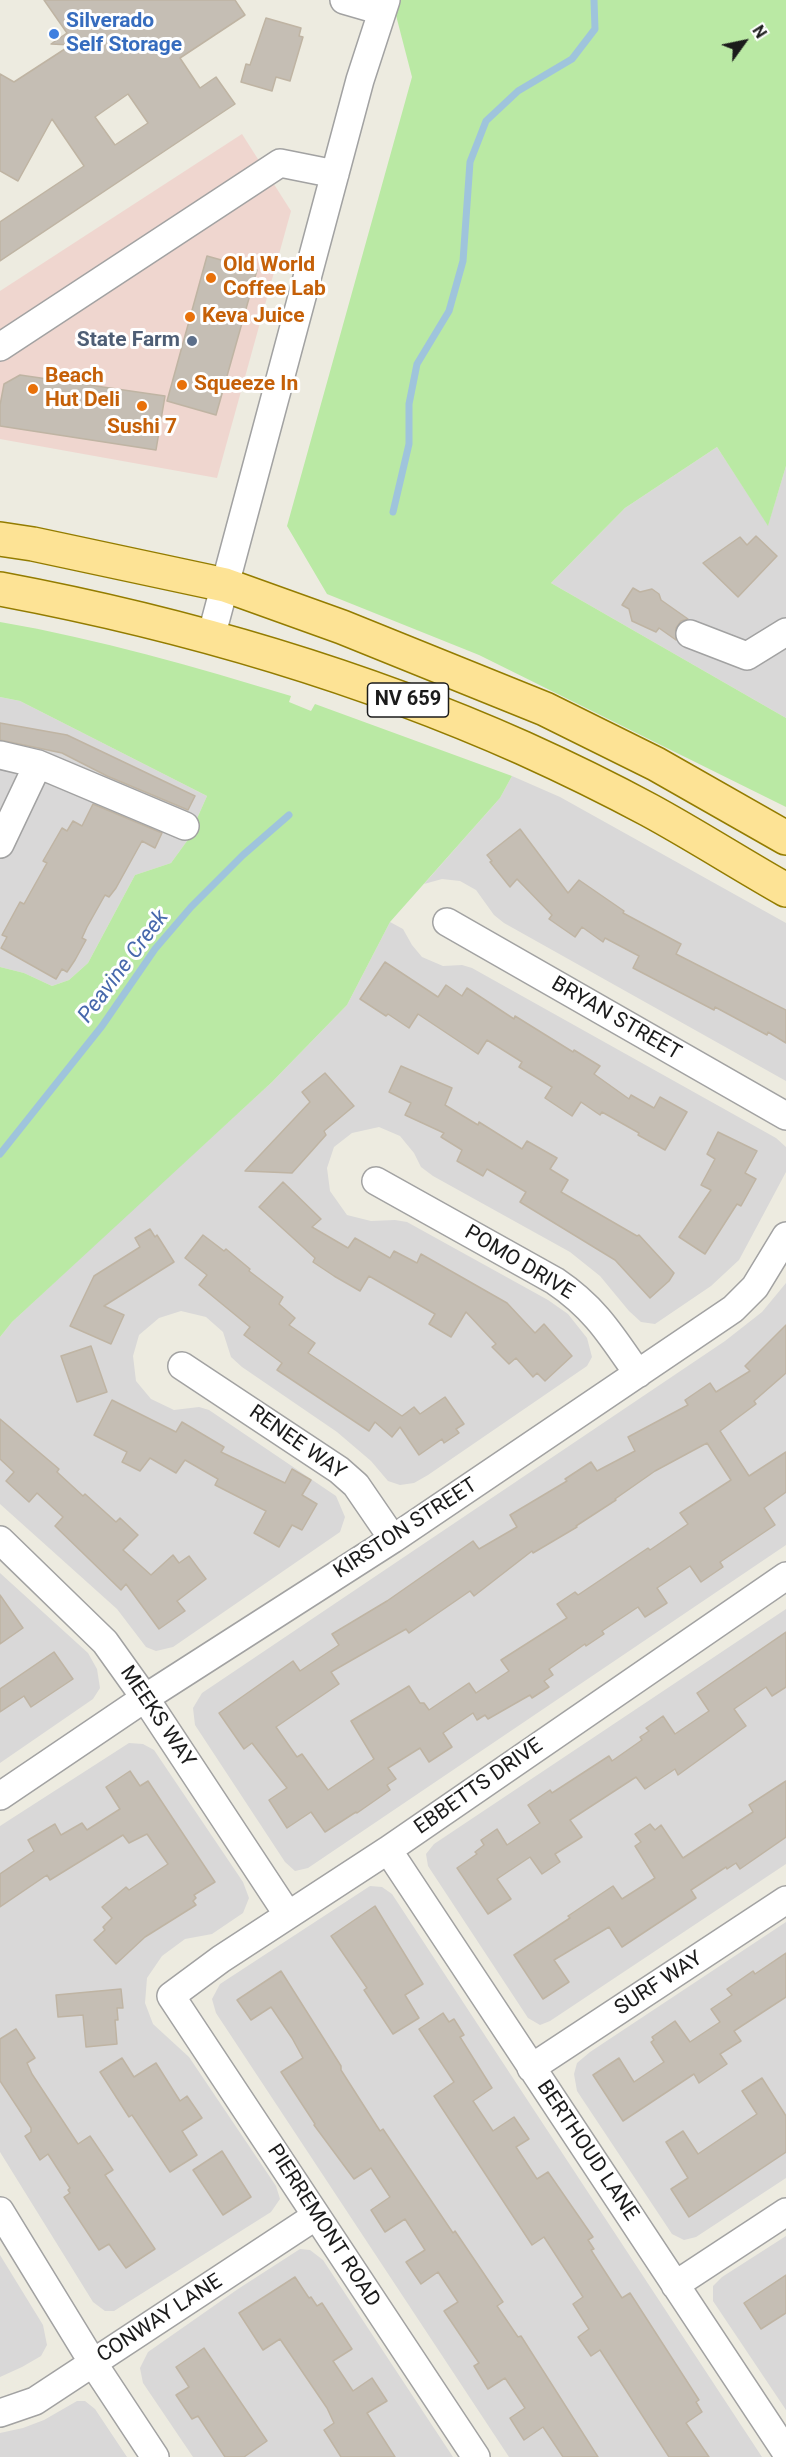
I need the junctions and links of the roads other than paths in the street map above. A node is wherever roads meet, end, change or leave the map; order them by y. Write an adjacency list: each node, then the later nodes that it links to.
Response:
1 (344, 0): 2 (street)
2 (384, 6): 3 (street)
3 (335, 174): 4 (street); 6 (street)
4 (0, 347)
5 (0, 539): 6 (main road, NV 659)
6 (225, 585): 10 (street); 14 (main road, NV 659)
7 (0, 588): 10 (main road, NV 659)
8 (786, 632): 9 (street)
9 (690, 633)
10 (211, 637): 16 (main road, NV 659)
11 (0, 754): 12 (street)
12 (38, 764): 13 (street); 15 (street)
13 (184, 826)
14 (786, 838)
15 (0, 844)
16 (786, 890)
17 (447, 922): 18 (street, BRYAN STREET)
18 (786, 1116)
19 (376, 1181): 22 (street, POMO DRIVE)
20 (786, 1236): 22 (street, KIRSTON STREET)
21 (182, 1366): 23 (street, RENEE WAY)
22 (638, 1374): 23 (street, KIRSTON STREET)
23 (393, 1539): 26 (street, KIRSTON STREET)
24 (0, 1540): 26 (street, MEEKS WAY)
25 (786, 1576): 28 (street, EBBETTS DRIVE)
26 (145, 1698): 27 (street, KIRSTON STREET); 30 (street, MEEKS WAY)
27 (0, 1796)
28 (388, 1850): 30 (street, EBBETTS DRIVE); 32 (street, BERTHOUD LANE)
29 (786, 1900): 32 (street, SURF WAY)
30 (288, 1915): 31 (street, EBBETTS DRIVE)
31 (171, 1996): 35 (street, PIERREMONT ROAD)
32 (531, 2068): 36 (street, BERTHOUD LANE)
33 (0, 2211): 37 (street)
34 (786, 2212): 36 (street)
35 (316, 2216): 37 (street, CONWAY LANE); 41 (street, PIERREMONT ROAD)
36 (675, 2286): 39 (street, BERTHOUD LANE)
37 (93, 2363): 38 (street, CONWAY LANE); 40 (street)
38 (0, 2413)
39 (786, 2452)
40 (155, 2457)
41 (476, 2457)

